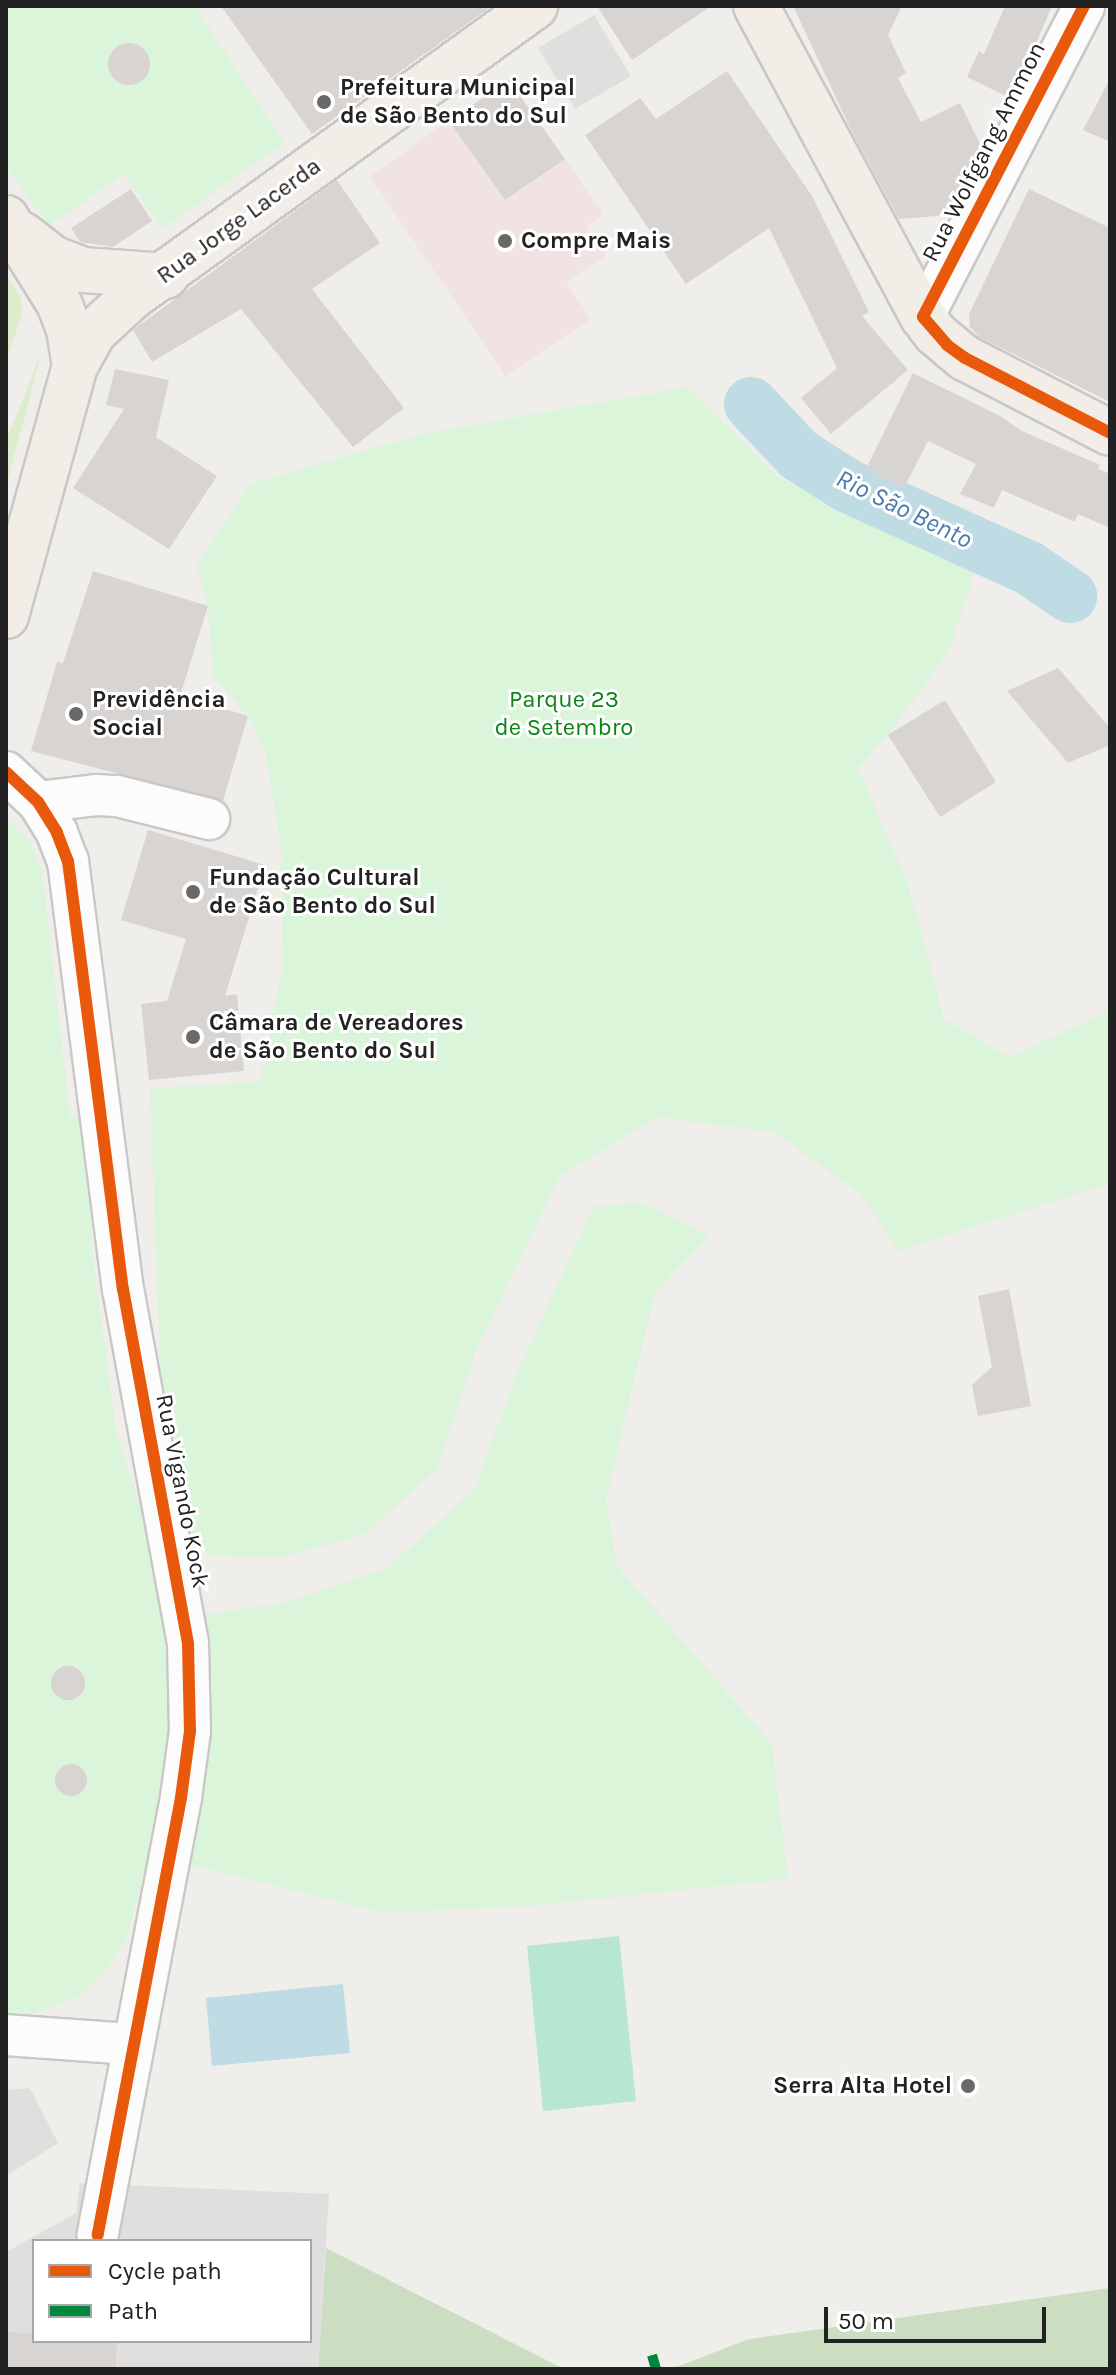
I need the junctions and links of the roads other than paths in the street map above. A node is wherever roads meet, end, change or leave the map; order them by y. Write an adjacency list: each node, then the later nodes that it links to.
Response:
1 (535, 6): 5 (main road, Rua Jorge Lacerda)
2 (756, 6): 6 (main road)
3 (1084, 6): 6 (street, Rua Wolfgang Ammon)
4 (10, 223): 5 (main road); 7 (main road)
5 (166, 276): 7 (main road, Rua Jorge Lacerda)
6 (923, 317): 8 (main road)
7 (75, 366): 9 (main road)
8 (1110, 433)
9 (6, 616)
10 (6, 772): 11 (street, Rua Vigando Kock)
11 (38, 802): 12 (street); 14 (street, Rua Vigando Kock)
12 (209, 819)
13 (6, 2035): 14 (street)
14 (132, 2044): 15 (street, Rua Vigando Kock)
15 (98, 2235)

